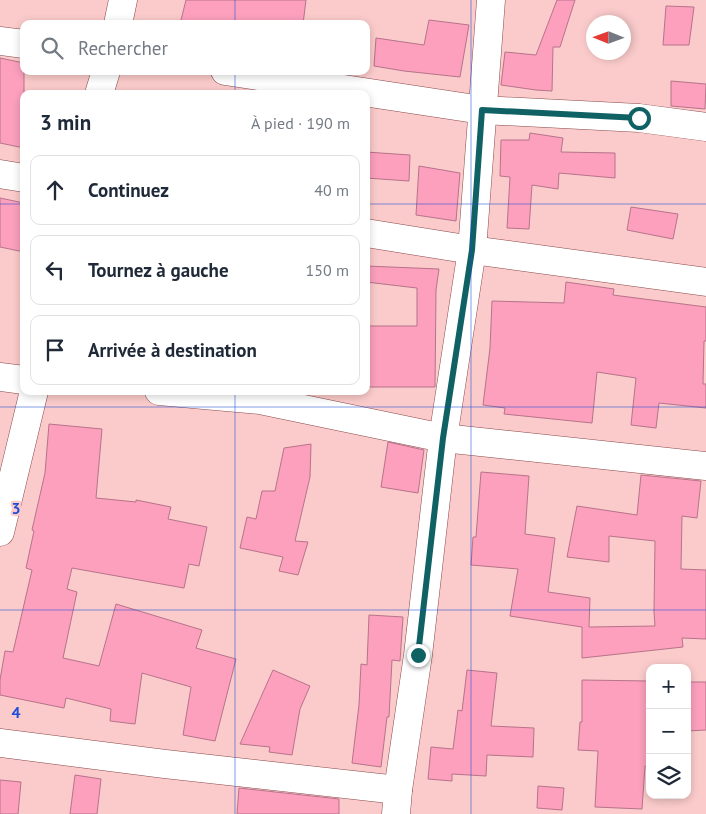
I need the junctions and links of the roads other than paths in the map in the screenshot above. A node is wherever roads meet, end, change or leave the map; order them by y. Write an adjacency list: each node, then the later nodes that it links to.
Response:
1 (123, 0): 3 (street)
2 (491, 0): 11 (street)
3 (119, 20)
4 (0, 42): 5 (street)
5 (20, 44)
6 (105, 75): 8 (street)
7 (252, 75): 9 (street)
8 (100, 90)
9 (351, 90)
10 (370, 93): 11 (street)
11 (482, 110): 12 (street); 16 (street)
12 (706, 127)
13 (0, 174): 14 (street)
14 (20, 177)
15 (370, 234): 16 (street)
16 (472, 250): 17 (street); 22 (street)
17 (706, 282)
18 (0, 377): 19 (street)
19 (20, 380)
20 (33, 395): 24 (street)
21 (204, 395): 22 (street)
22 (443, 438): 23 (street); 26 (street)
23 (706, 466)
24 (0, 532)
25 (0, 743): 26 (street)
26 (397, 802)

